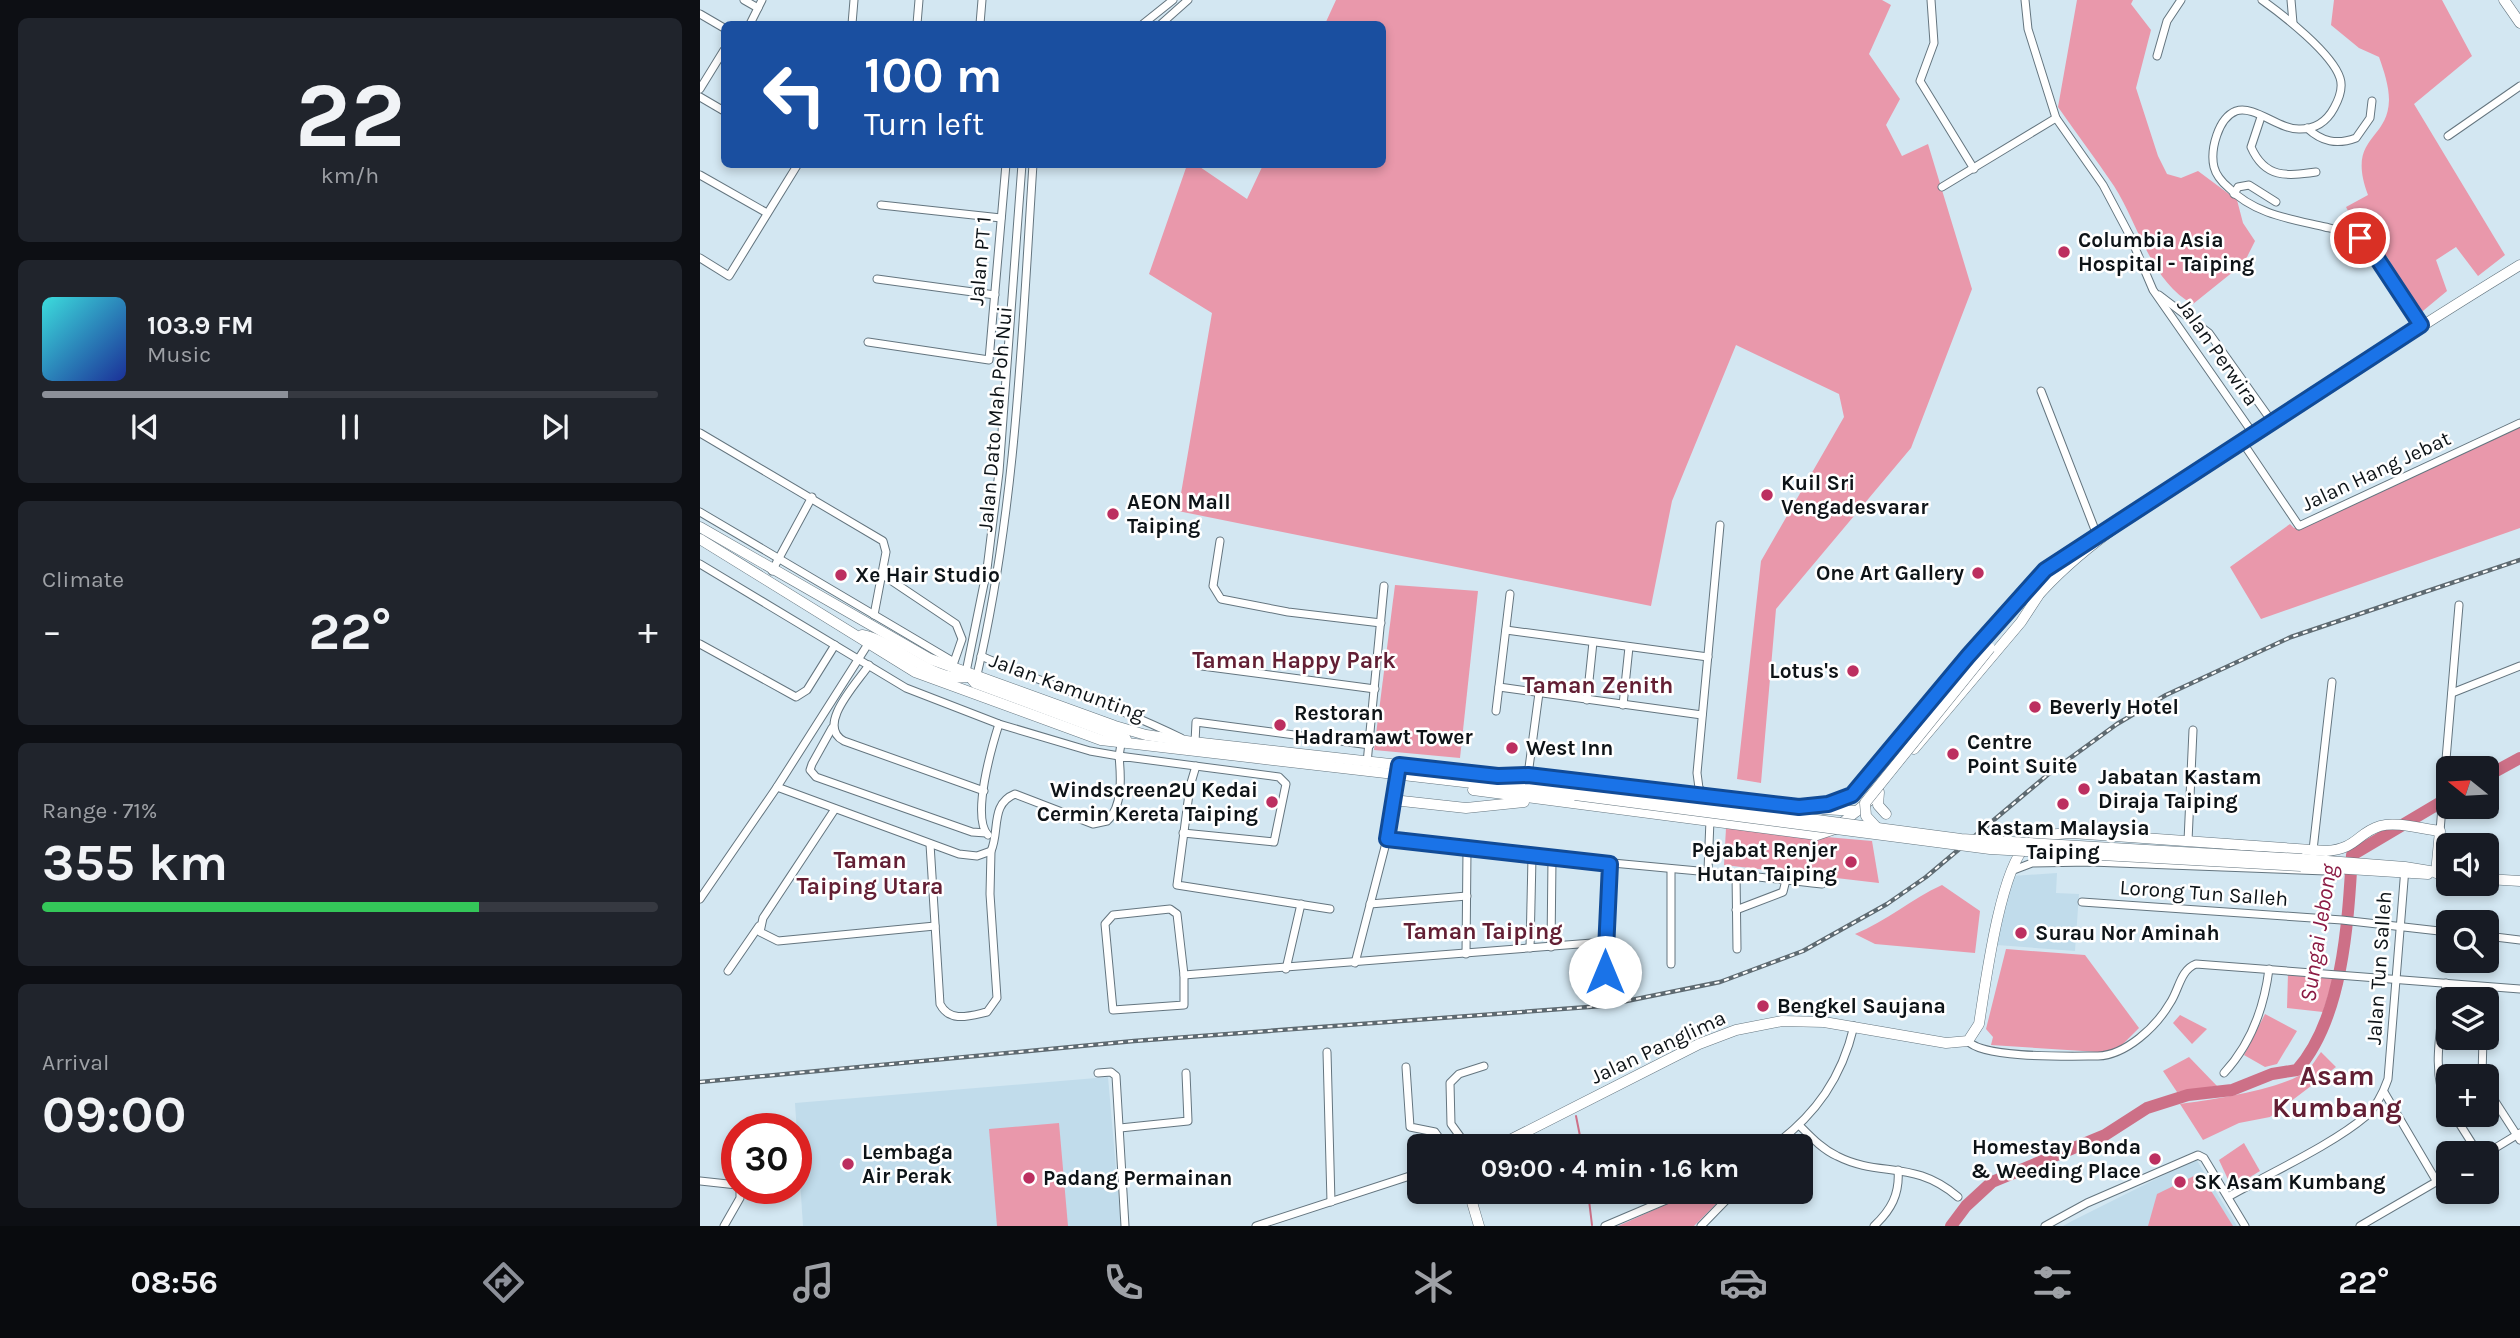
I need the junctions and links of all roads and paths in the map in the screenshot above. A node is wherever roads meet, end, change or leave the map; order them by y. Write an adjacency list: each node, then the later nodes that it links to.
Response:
1 (744, 0): 14 (street)
2 (762, 0): 14 (street)
3 (854, 0): 17 (street)
4 (919, 0): 18 (street)
5 (982, 0): 19 (street)
6 (1173, 0): 20 (street)
7 (1188, 0): 21 (street)
8 (1931, 0): 40 (street)
9 (2025, 0): 33 (street, Jalan Perwira)
10 (2181, 0): 26 (street)
11 (2262, 0): 22 (street)
12 (2291, 0): 22 (street)
13 (2504, 0): 23 (main road)
14 (758, 8): 16 (street)
15 (700, 14): 24 (street)
16 (752, 21)
17 (852, 21)
18 (917, 21)
19 (980, 21)
20 (1147, 21)
21 (1164, 21)
22 (2293, 23): 34 (street)
23 (2520, 23)
24 (721, 26)
25 (721, 55): 28 (street)
26 (2157, 56)
27 (2520, 86): 35 (street)
28 (700, 89)
29 (700, 97): 31 (street)
30 (2372, 101): 34 (street)
31 (721, 109)
32 (2261, 117): 34 (street); 41 (street); 44 (street)
33 (2056, 118): 40 (street); 52 (street, Jalan Perwira)
34 (2308, 128)
35 (2448, 136)
36 (795, 168): 47 (street)
37 (1006, 168): 48 (street, Jalan PT 1)
38 (1022, 168): 93 (street, Jalan Dato Mah Poh Nui)
39 (1033, 168): 87 (street, Jalan Dato Mah Poh Nui)
40 (1973, 169): 43 (street)
41 (2316, 172)
42 (700, 175): 47 (street)
43 (1942, 187)
44 (2234, 194): 45 (street); 54 (street)
45 (2276, 202)
46 (881, 205): 48 (street)
47 (767, 213): 49 (street)
48 (1001, 218): 53 (street, Jalan PT 1)
49 (700, 258)
50 (2520, 265): 54 (main road)
51 (877, 279): 53 (street)
52 (2153, 290): 57 (street, Jalan Perwira); 60 (street, Jalan Perwira)
53 (995, 295): 55 (street, Jalan PT 1)
54 (2421, 325): 57 (main road)
55 (869, 342)
56 (2041, 391): 67 (street)
57 (2273, 423): 60 (main road)
58 (2520, 423): 61 (street, Jalan Hang Jebat)
59 (700, 433): 63 (street)
60 (2254, 435): 61 (main road)
61 (2243, 443): 62 (main road)
62 (2166, 494): 67 (main road); 76 (main road)
63 (812, 497): 70 (street); 73 (street)
64 (700, 512): 70 (street)
65 (1720, 525): 88 (street)
66 (700, 527): 72 (main road, Jalan Kamunting)
67 (2097, 535): 125 (main road)
68 (700, 539): 81 (main road, Jalan Kamunting)
69 (1220, 541): 79 (street)
70 (779, 559): 72 (street); 78 (street)
71 (700, 564): 85 (street)
72 (772, 571): 93 (main road, Jalan Kamunting)
73 (883, 575): 78 (street); 78 (street)
74 (1384, 586): 79 (street)
75 (1510, 594): 80 (street)
76 (2038, 596): 124 (main road); 135 (main road, bridge)
77 (2459, 605): 98 (street)
78 (874, 615)
79 (1381, 622): 96 (street)
80 (1506, 630): 82 (street); 95 (street)
81 (854, 633): 83 (main road, Jalan Kamunting); 93 (main road)
82 (1593, 642): 86 (street); 99 (street)
83 (869, 643): 89 (street); 109 (main road, Jalan Kamunting)
84 (700, 644): 85 (street)
85 (835, 645): 89 (street)
86 (1629, 647): 88 (street); 100 (street)
87 (981, 656): 93 (street, Jalan Dato Mah Poh Nui); 108 (street)
88 (1708, 657): 102 (street)
89 (859, 659): 90 (street); 105 (street)
90 (869, 665): 103 (street); 104 (street)
91 (1202, 666): 96 (street)
92 (2520, 666): 98 (street)
93 (971, 675): 108 (main road, Jalan Kamunting); 110 (main road)
94 (2332, 682): 144 (street)
95 (1499, 687): 97 (street); 101 (street)
96 (1375, 689): 111 (street)
97 (1539, 693): 99 (street); 117 (street)
98 (2452, 693): 136 (street)
99 (1587, 700): 100 (street)
100 (1623, 705): 102 (street)
101 (1496, 711)
102 (1702, 715): 116 (street)
103 (999, 724): 112 (street); 121 (street)
104 (832, 728): 107 (street); 121 (street)
105 (814, 729): 107 (street); 120 (street)
106 (2193, 730): 141 (street)
107 (825, 740): 138 (street)
108 (1192, 742): 111 (street); 114 (main road, Jalan Kamunting)
109 (1121, 744): 110 (main road, Jalan Kamunting); 112 (street)
110 (1143, 745): 114 (main road, Jalan Kamunting)
111 (1370, 745): 114 (street)
112 (1119, 756): 113 (street); 139 (street)
113 (1195, 766): 137 (street); 137 (street)
114 (1367, 766): 115 (main road, Jalan Kamunting)
115 (1398, 770): 118 (main road, Jalan Kamunting); 119 (main road, Jalan Kamunting); 127 (street)
116 (1697, 773): 122 (street); 126 (street)
117 (1528, 775): 118 (main road, Jalan Kamunting); 122 (main road, Jalan Kamunting)
118 (1498, 776): 123 (main road, Jalan Kamunting)
119 (1432, 779): 123 (main road, Jalan Kamunting); 128 (main road, Jalan Kamunting)
120 (777, 787): 130 (street); 162 (street)
121 (984, 791): 138 (street)
122 (1674, 791): 126 (main road, Jalan Kamunting)
123 (1576, 792): 135 (main road, Jalan Kamunting, bridge); 148 (main road, Jalan Kamunting, bridge)
124 (1879, 792): 131 (main road); 132 (main road)
125 (1852, 795): 129 (main road); 131 (main road)
126 (1705, 796): 129 (main road, Jalan Kamunting)
127 (1394, 800): 128 (main road); 140 (street)
128 (1549, 800): 133 (main road, Jalan Kamunting)
129 (1799, 807): 131 (main road); 134 (main road)
130 (835, 809): 142 (street); 168 (street)
131 (1857, 811): 134 (main road)
132 (1886, 814)
133 (1710, 820): 134 (main road, Jalan Kamunting); 152 (street)
134 (1835, 829)
135 (1879, 829): 148 (main road, Jalan Kamunting, bridge)
136 (2440, 831): 144 (main road)
137 (1183, 833): 164 (street)
138 (986, 834): 139 (street)
139 (995, 838): 145 (street)
140 (1387, 839): 143 (street); 165 (street)
141 (2188, 841): 144 (main road); 153 (main road)
142 (930, 844): 145 (street); 169 (street)
143 (1467, 849): 146 (street); 161 (street)
144 (2313, 850)
145 (991, 851): 169 (street)
146 (1531, 857): 147 (street); 176 (street)
147 (1552, 859): 149 (street); 175 (street)
148 (2301, 863): 150 (main road)
149 (1610, 864): 151 (street); 174 (street)
150 (2339, 867): 153 (street); 154 (main road)
151 (1671, 869): 152 (street); 180 (street)
152 (1708, 870): 156 (street)
153 (2010, 871): 192 (main road)
154 (2405, 871): 155 (main road); 170 (street, Jalan Tun Salleh)
155 (2436, 873)
156 (1736, 874): 158 (street); 167 (street)
157 (2499, 879): 159 (main road)
158 (1786, 880): 160 (street); 167 (street)
159 (2520, 881)
160 (1822, 884)
161 (1467, 896): 165 (street); 178 (street)
162 (700, 899)
163 (2082, 902): 170 (street, Lorong Tun Salleh)
164 (1300, 904): 166 (street); 181 (street)
165 (1370, 904): 179 (street)
166 (1330, 909)
167 (1737, 910): 177 (street)
168 (760, 926): 169 (street); 183 (street)
169 (935, 926)
170 (2400, 927): 171 (street, Lorong Tun Salleh); 186 (street, Jalan Tun Salleh)
171 (2436, 931)
172 (2499, 937): 173 (street)
173 (2520, 940)
174 (1605, 942): 175 (street); 184 (street)
175 (1551, 947): 176 (street)
176 (1530, 948): 178 (street)
177 (1737, 949)
178 (1466, 954): 179 (street)
179 (1355, 963): 181 (street)
180 (1671, 964)
181 (1286, 969): 185 (street)
182 (2269, 969): 186 (street); 192 (street, Jalan Panglima); 199 (street)
183 (727, 971)
184 (1605, 972)
185 (1184, 975): 185 (street)
186 (2395, 979): 187 (street); 200 (street, Jalan Tun Salleh)
187 (2446, 983): 188 (street); 194 (street)
188 (2487, 987)
189 (2499, 988): 190 (street)
190 (2520, 989)
191 (1854, 1026): 192 (main road, Jalan Panglima); 202 (street); 206 (main road, Jalan Panglima)
192 (1968, 1041)
193 (1327, 1052): 218 (street)
194 (2439, 1064)
195 (1484, 1066): 205 (street)
196 (1406, 1067): 204 (street)
197 (1098, 1073): 203 (street)
198 (1186, 1073): 203 (street)
199 (2224, 1073)
200 (2384, 1092): 212 (street); 217 (street, Jalan Tun Salleh)
201 (2499, 1107): 208 (street)
202 (1799, 1125): 207 (street); 210 (street)
203 (1119, 1128): 224 (street)
204 (1436, 1134)
205 (1458, 1134)
206 (1522, 1134)
207 (1788, 1134)
208 (2518, 1136): 209 (street)
209 (2499, 1146)
210 (1898, 1170): 216 (street); 229 (street)
211 (1407, 1177): 218 (street)
212 (2436, 1180)
213 (700, 1181): 215 (street)
214 (2436, 1183): 232 (street)
215 (721, 1184)
216 (1958, 1197)
217 (2228, 1197): 230 (street); 231 (street)
218 (1331, 1202): 225 (street)
219 (737, 1204): 223 (street)
220 (1473, 1204): 226 (main road)
221 (1657, 1204): 227 (street)
222 (1722, 1204): 228 (street)
223 (724, 1226)
224 (1125, 1226)
225 (1256, 1226)
226 (1479, 1226)
227 (1605, 1226)
228 (1701, 1226)
229 (1874, 1226)
230 (2045, 1226)
231 (2245, 1226)
232 (2360, 1226)

